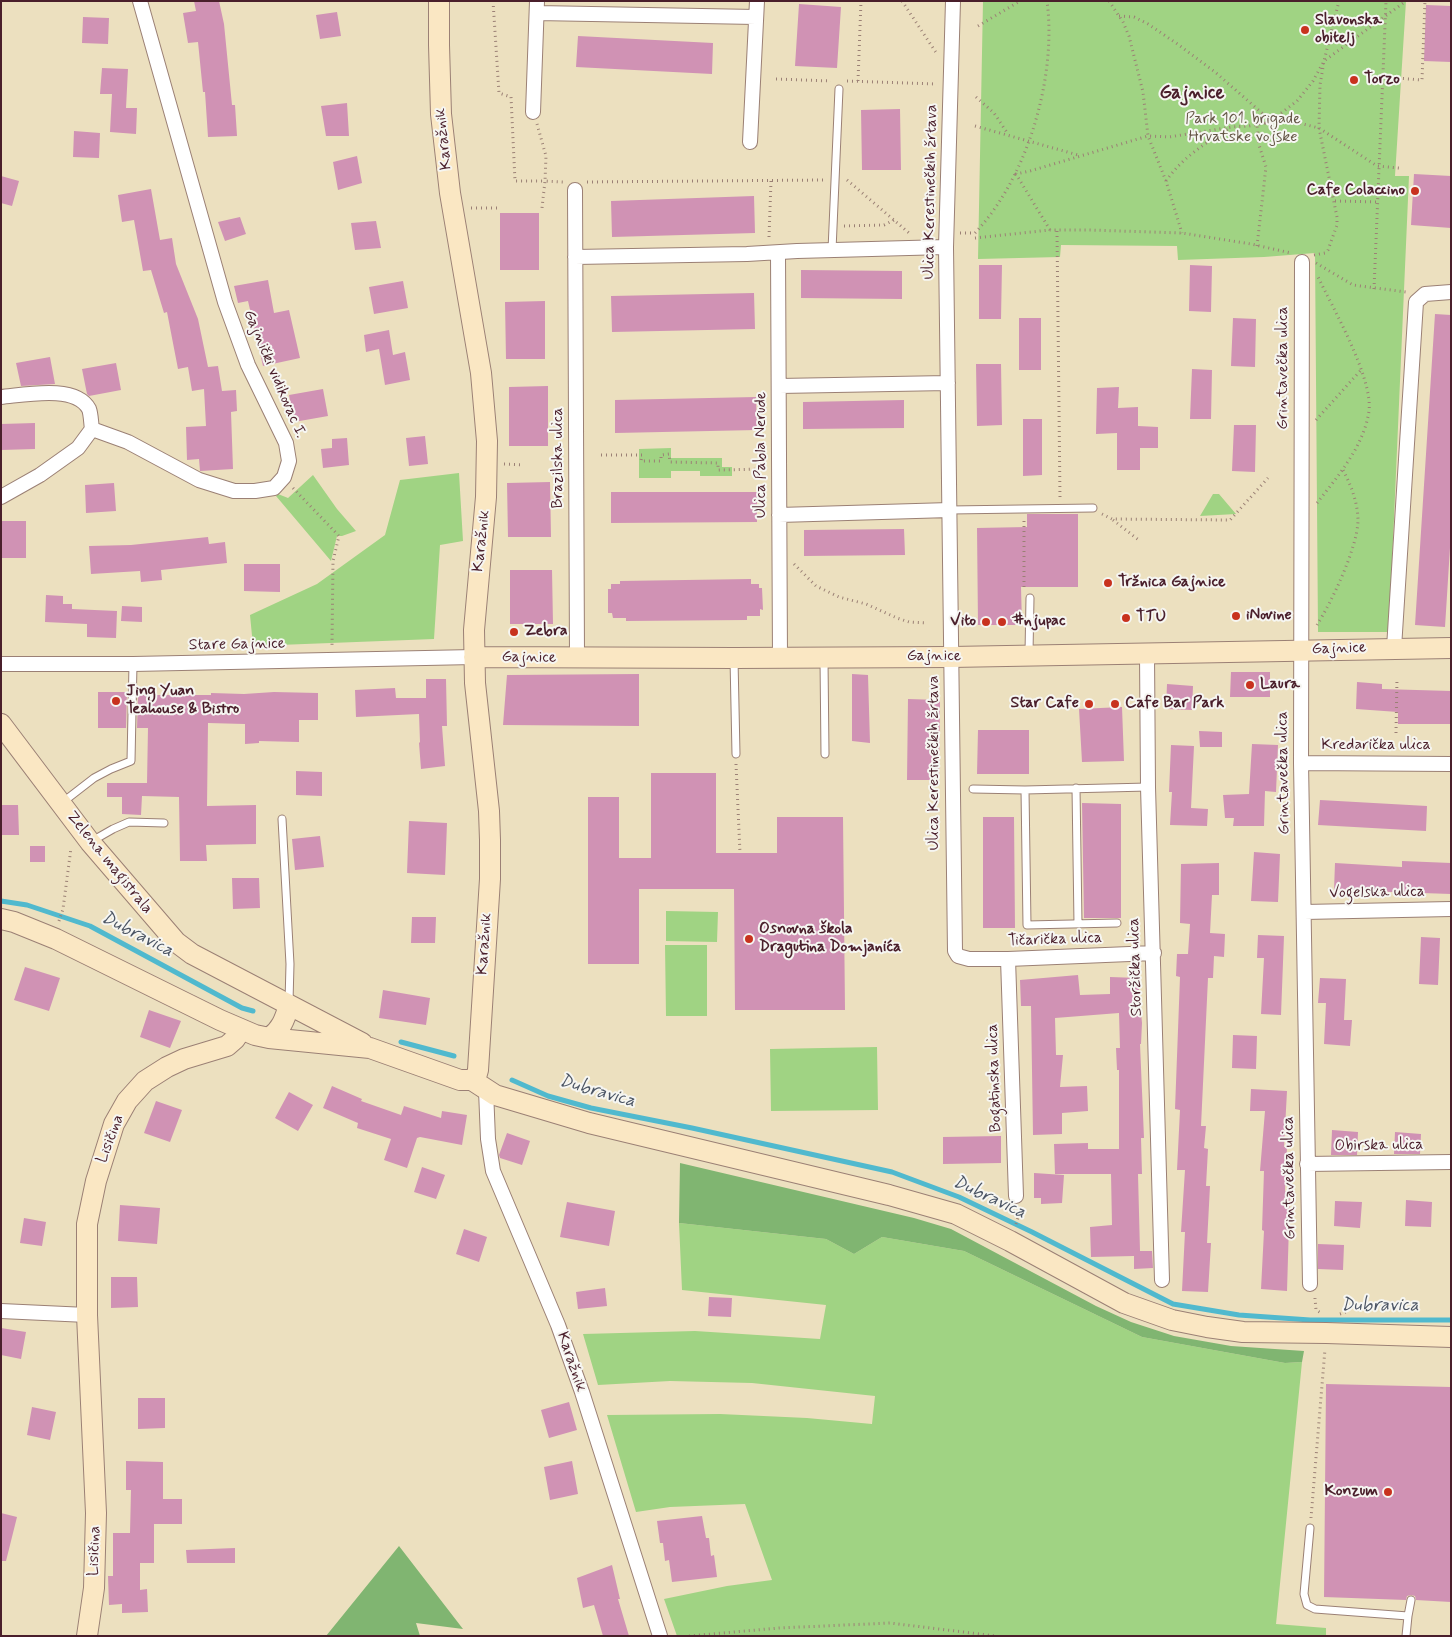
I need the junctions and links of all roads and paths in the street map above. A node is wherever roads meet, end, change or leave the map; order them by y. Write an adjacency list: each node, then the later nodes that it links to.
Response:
1 (140, 1): 84 (street, Gajnički vidikovac I.)
2 (440, 1): 105 (street, Karažnik)
3 (493, 1): 48 (path)
4 (757, 1): 19 (street)
5 (861, 1): 25 (path)
6 (902, 1): 21 (path)
7 (953, 1): 65 (street, Ulica Kerestinečkih žrtava)
8 (1020, 1): 20 (path)
9 (1047, 1): 38 (path)
10 (1109, 1): 18 (path)
11 (1386, 1): 17 (path)
12 (1406, 1): 17 (path)
13 (1425, 1): 23 (path)
14 (1340, 2): 22 (path)
15 (537, 7): 16 (street); 29 (street)
16 (642, 8): 19 (street)
17 (1386, 14): 22 (path); 23 (path)
18 (1119, 16): 30 (path); 37 (path)
19 (756, 17): 39 (street)
20 (978, 26)
21 (938, 57)
22 (1324, 61): 30 (path); 35 (path)
23 (1383, 78): 41 (path)
24 (776, 79): 25 (path)
25 (858, 81): 26 (path)
26 (942, 84)
27 (839, 89): 66 (lane)
28 (976, 97): 36 (path)
29 (533, 112): 48 (path)
30 (1270, 120): 31 (path)
31 (1265, 123): 32 (path); 35 (path)
32 (1257, 124): 34 (path); 63 (path)
33 (975, 126): 36 (path)
34 (1232, 127): 37 (path); 47 (path)
35 (1319, 128): 41 (path); 50 (path)
36 (1008, 135): 38 (path)
37 (1148, 136): 40 (path); 47 (path)
38 (1029, 140): 40 (path); 43 (path)
39 (750, 142)
40 (1079, 155): 43 (path)
41 (1380, 166): 42 (path); 51 (path)
42 (1399, 168)
43 (1016, 174): 57 (path); 59 (path)
44 (844, 177): 55 (path)
45 (824, 180): 46 (path)
46 (771, 181): 49 (path); 64 (path)
47 (1166, 181): 60 (path)
48 (545, 182): 49 (path); 54 (path)
49 (576, 184): 67 (street, Brazilska ulica)
50 (1335, 201): 51 (path); 68 (path)
51 (1378, 202): 70 (path)
52 (463, 208): 53 (path)
53 (500, 208)
54 (542, 208)
55 (894, 220): 56 (path); 61 (path)
56 (840, 226)
57 (1050, 230): 58 (path); 62 (path)
58 (1058, 231): 60 (path); 88 (path)
59 (976, 233)
60 (1182, 233): 63 (path)
61 (915, 238)
62 (975, 238)
63 (1257, 246): 68 (path)
64 (774, 247): 66 (street); 67 (street); 75 (street, Ulica Pabla Nerude)
65 (946, 247): 66 (street); 74 (street, Ulica Kerestinečkih žrtava)
66 (832, 250)
67 (575, 257): 108 (street, Brazilska ulica)
68 (1305, 258): 70 (path); 102 (street, Grintavečka ulica)
69 (1318, 275): 73 (path)
70 (1374, 289): 72 (path)
71 (1451, 292): 72 (street)
72 (1425, 294): 100 (street)
73 (1361, 370): 77 (path); 83 (path)
74 (948, 383): 75 (street); 90 (street, Ulica Kerestinečkih žrtava)
75 (779, 386): 91 (street, Ulica Pabla Nerude)
76 (1, 397): 78 (street)
77 (1311, 426)
78 (92, 429): 84 (street); 86 (street)
79 (601, 455): 82 (path)
80 (509, 465): 81 (path)
81 (524, 465)
82 (768, 469)
83 (1343, 470): 87 (path); 98 (path)
84 (284, 478): 99 (path)
85 (1268, 478): 93 (path)
86 (1, 497)
87 (1316, 504)
88 (1060, 508): 89 (lane); 90 (lane)
89 (1093, 508): 93 (path)
90 (950, 510): 91 (street); 107 (street, Ulica Kerestinečkih žrtava)
91 (780, 515): 110 (street, Ulica Pabla Nerude)
92 (1024, 518): 96 (path)
93 (1112, 519): 94 (path)
94 (1140, 541)
95 (790, 560): 97 (path)
96 (1027, 595): 104 (lane)
97 (927, 623)
98 (1313, 632)
99 (332, 638)
100 (1394, 648): 101 (street, Gajnice); 102 (street, Gajnice)
101 (1451, 648)
102 (1301, 650): 103 (street, Gajnice); 118 (street, Grintavečka ulica)
103 (1147, 654): 104 (street, Gajnice); 121 (street, Storžička ulica)
104 (1029, 656): 107 (street, Gajnice)
105 (474, 657): 108 (street, Gajnice); 112 (street, Stare Gajnice); 142 (street, Karažnik)
106 (824, 657): 107 (street, Gajnice); 110 (street, Gajnice); 117 (lane)
107 (951, 657): 136 (street, Ulica Kerestinečkih žrtava)
108 (577, 658): 109 (street, Gajnice)
109 (734, 658): 110 (street, Gajnice); 116 (lane)
110 (780, 658)
111 (1, 664): 112 (street, Stare Gajnice)
112 (133, 664): 124 (lane)
113 (1397, 678): 115 (path)
114 (1, 724): 124 (street, Zelena magistrala)
115 (1396, 733)
116 (736, 754): 128 (path)
117 (825, 754)
118 (1301, 763): 119 (street, Kredarička ulica); 130 (street, Grintavečka ulica)
119 (1451, 764)
120 (1076, 788): 121 (lane); 123 (lane); 133 (lane)
121 (1148, 788): 135 (street, Storžička ulica)
122 (973, 789): 123 (lane)
123 (1025, 790): 133 (lane)
124 (61, 804): 127 (street, Zelena magistrala)
125 (282, 819): 138 (lane)
126 (164, 823): 127 (lane)
127 (81, 843): 132 (path); 138 (street, Zelena magistrala)
128 (740, 853)
129 (1451, 909): 130 (street, Vogelska ulica)
130 (1304, 912): 144 (street, Grintavečka ulica)
131 (1, 919): 139 (street)
132 (58, 921)
133 (1078, 924): 134 (lane)
134 (1117, 924)
135 (1154, 954): 137 (street, Tičarička ulica); 146 (street, Storžička ulica)
136 (958, 956): 137 (street, Tičarička ulica)
137 (1008, 959): 145 (street, Bogatinska ulica)
138 (289, 1005): 140 (street); 141 (street, Zelena magistrala)
139 (241, 1030): 140 (street); 152 (street, Lisičina)
140 (269, 1038): 141 (street)
141 (370, 1048): 142 (street)
142 (479, 1085): 153 (street); 159 (street, Karažnik)
143 (1451, 1162): 144 (street, Obirska ulica)
144 (1307, 1164): 147 (street, Grintavečka ulica)
145 (1016, 1196)
146 (1162, 1280)
147 (1310, 1284): 150 (path)
148 (1, 1311): 152 (street)
149 (1349, 1311): 151 (path)
150 (1322, 1314)
151 (1332, 1314)
152 (87, 1315): 158 (street, Lisičina)
153 (1451, 1338)
154 (1325, 1348): 155 (path)
155 (1310, 1528): 157 (lane)
156 (1411, 1600): 157 (lane)
157 (1408, 1616): 162 (lane)
158 (87, 1636)
159 (660, 1636)
160 (689, 1636): 161 (path)
161 (996, 1636)
162 (1406, 1636)

